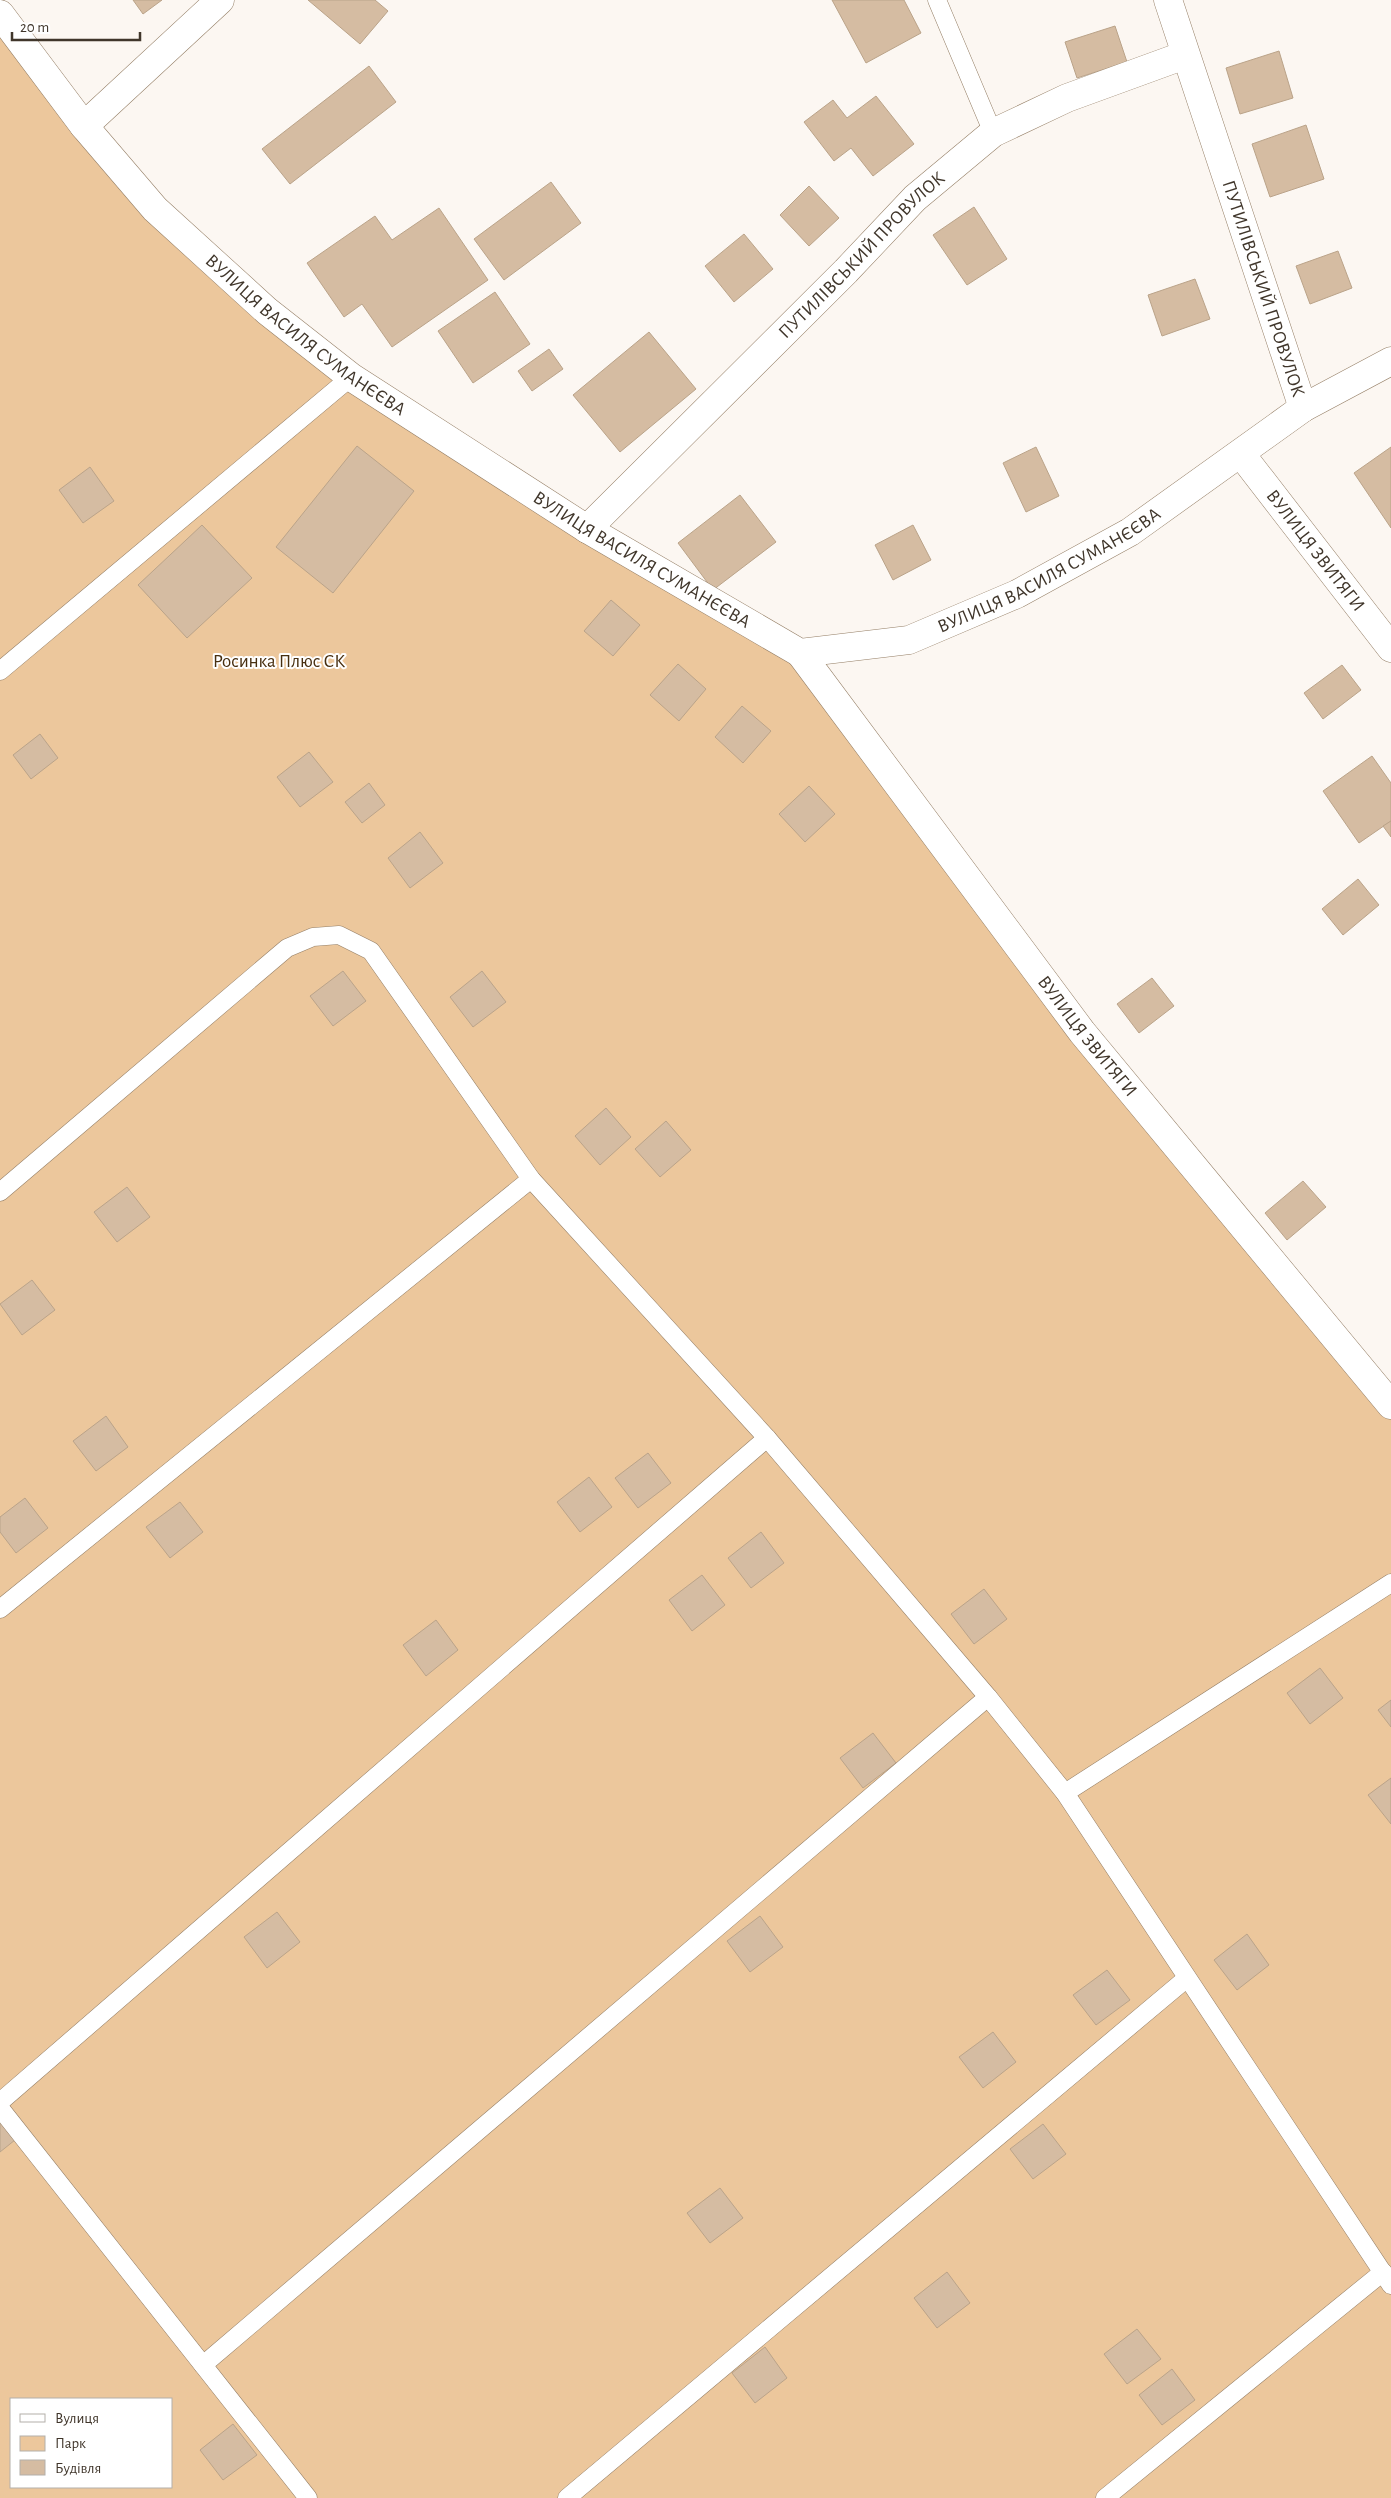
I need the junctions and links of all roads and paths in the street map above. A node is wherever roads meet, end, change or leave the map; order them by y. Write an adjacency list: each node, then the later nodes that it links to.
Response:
1 (220, 0): 6 (street)
2 (937, 0): 7 (lane)
3 (1168, 0): 5 (street, ПУТИЛІВСЬКИЙ ПРОВУЛОК)
4 (0, 14): 6 (street, ВУЛИЦЯ ВАСИЛЯ СУМАНЄЄВА)
5 (1185, 55): 7 (street, ПУТИЛІВСЬКИЙ ПРОВУЛОК); 10 (street, ПУТИЛІВСЬКИЙ ПРОВУЛОК)
6 (84, 126): 9 (street, ВУЛИЦЯ ВАСИЛЯ СУМАНЄЄВА)
7 (993, 133): 12 (street, ПУТИЛІВСЬКИЙ ПРОВУЛОК)
8 (1391, 361): 10 (street, ВУЛИЦЯ ВАСИЛЯ СУМАНЄЄВА)
9 (351, 377): 12 (street, ВУЛИЦЯ ВАСИЛЯ СУМАНЄЄВА); 15 (lane)
10 (1303, 408): 11 (street, ВУЛИЦЯ ВАСИЛЯ СУМАНЄЄВА)
11 (1241, 454): 13 (street, ВУЛИЦЯ ЗВИТЯГИ); 14 (street, ВУЛИЦЯ ВАСИЛЯ СУМАНЄЄВА)
12 (587, 529): 14 (street, ВУЛИЦЯ ВАСИЛЯ СУМАНЄЄВА)
13 (1391, 648)
14 (800, 654): 18 (street, ВУЛИЦЯ ЗВИТЯГИ)
15 (0, 671)
16 (530, 1179): 17 (lane); 19 (lane); 21 (lane)
17 (0, 1192)
18 (1391, 1405)
19 (767, 1438): 22 (lane); 25 (lane)
20 (1391, 1583): 23 (lane)
21 (0, 1609)
22 (988, 1697): 23 (lane); 28 (lane)
23 (1066, 1792): 24 (lane)
24 (1187, 1978): 27 (lane); 30 (lane)
25 (0, 2102)
26 (0, 2108): 28 (lane)
27 (1387, 2278): 31 (lane)
28 (203, 2366): 29 (lane)
29 (308, 2498)
30 (567, 2498)
31 (1105, 2498)

